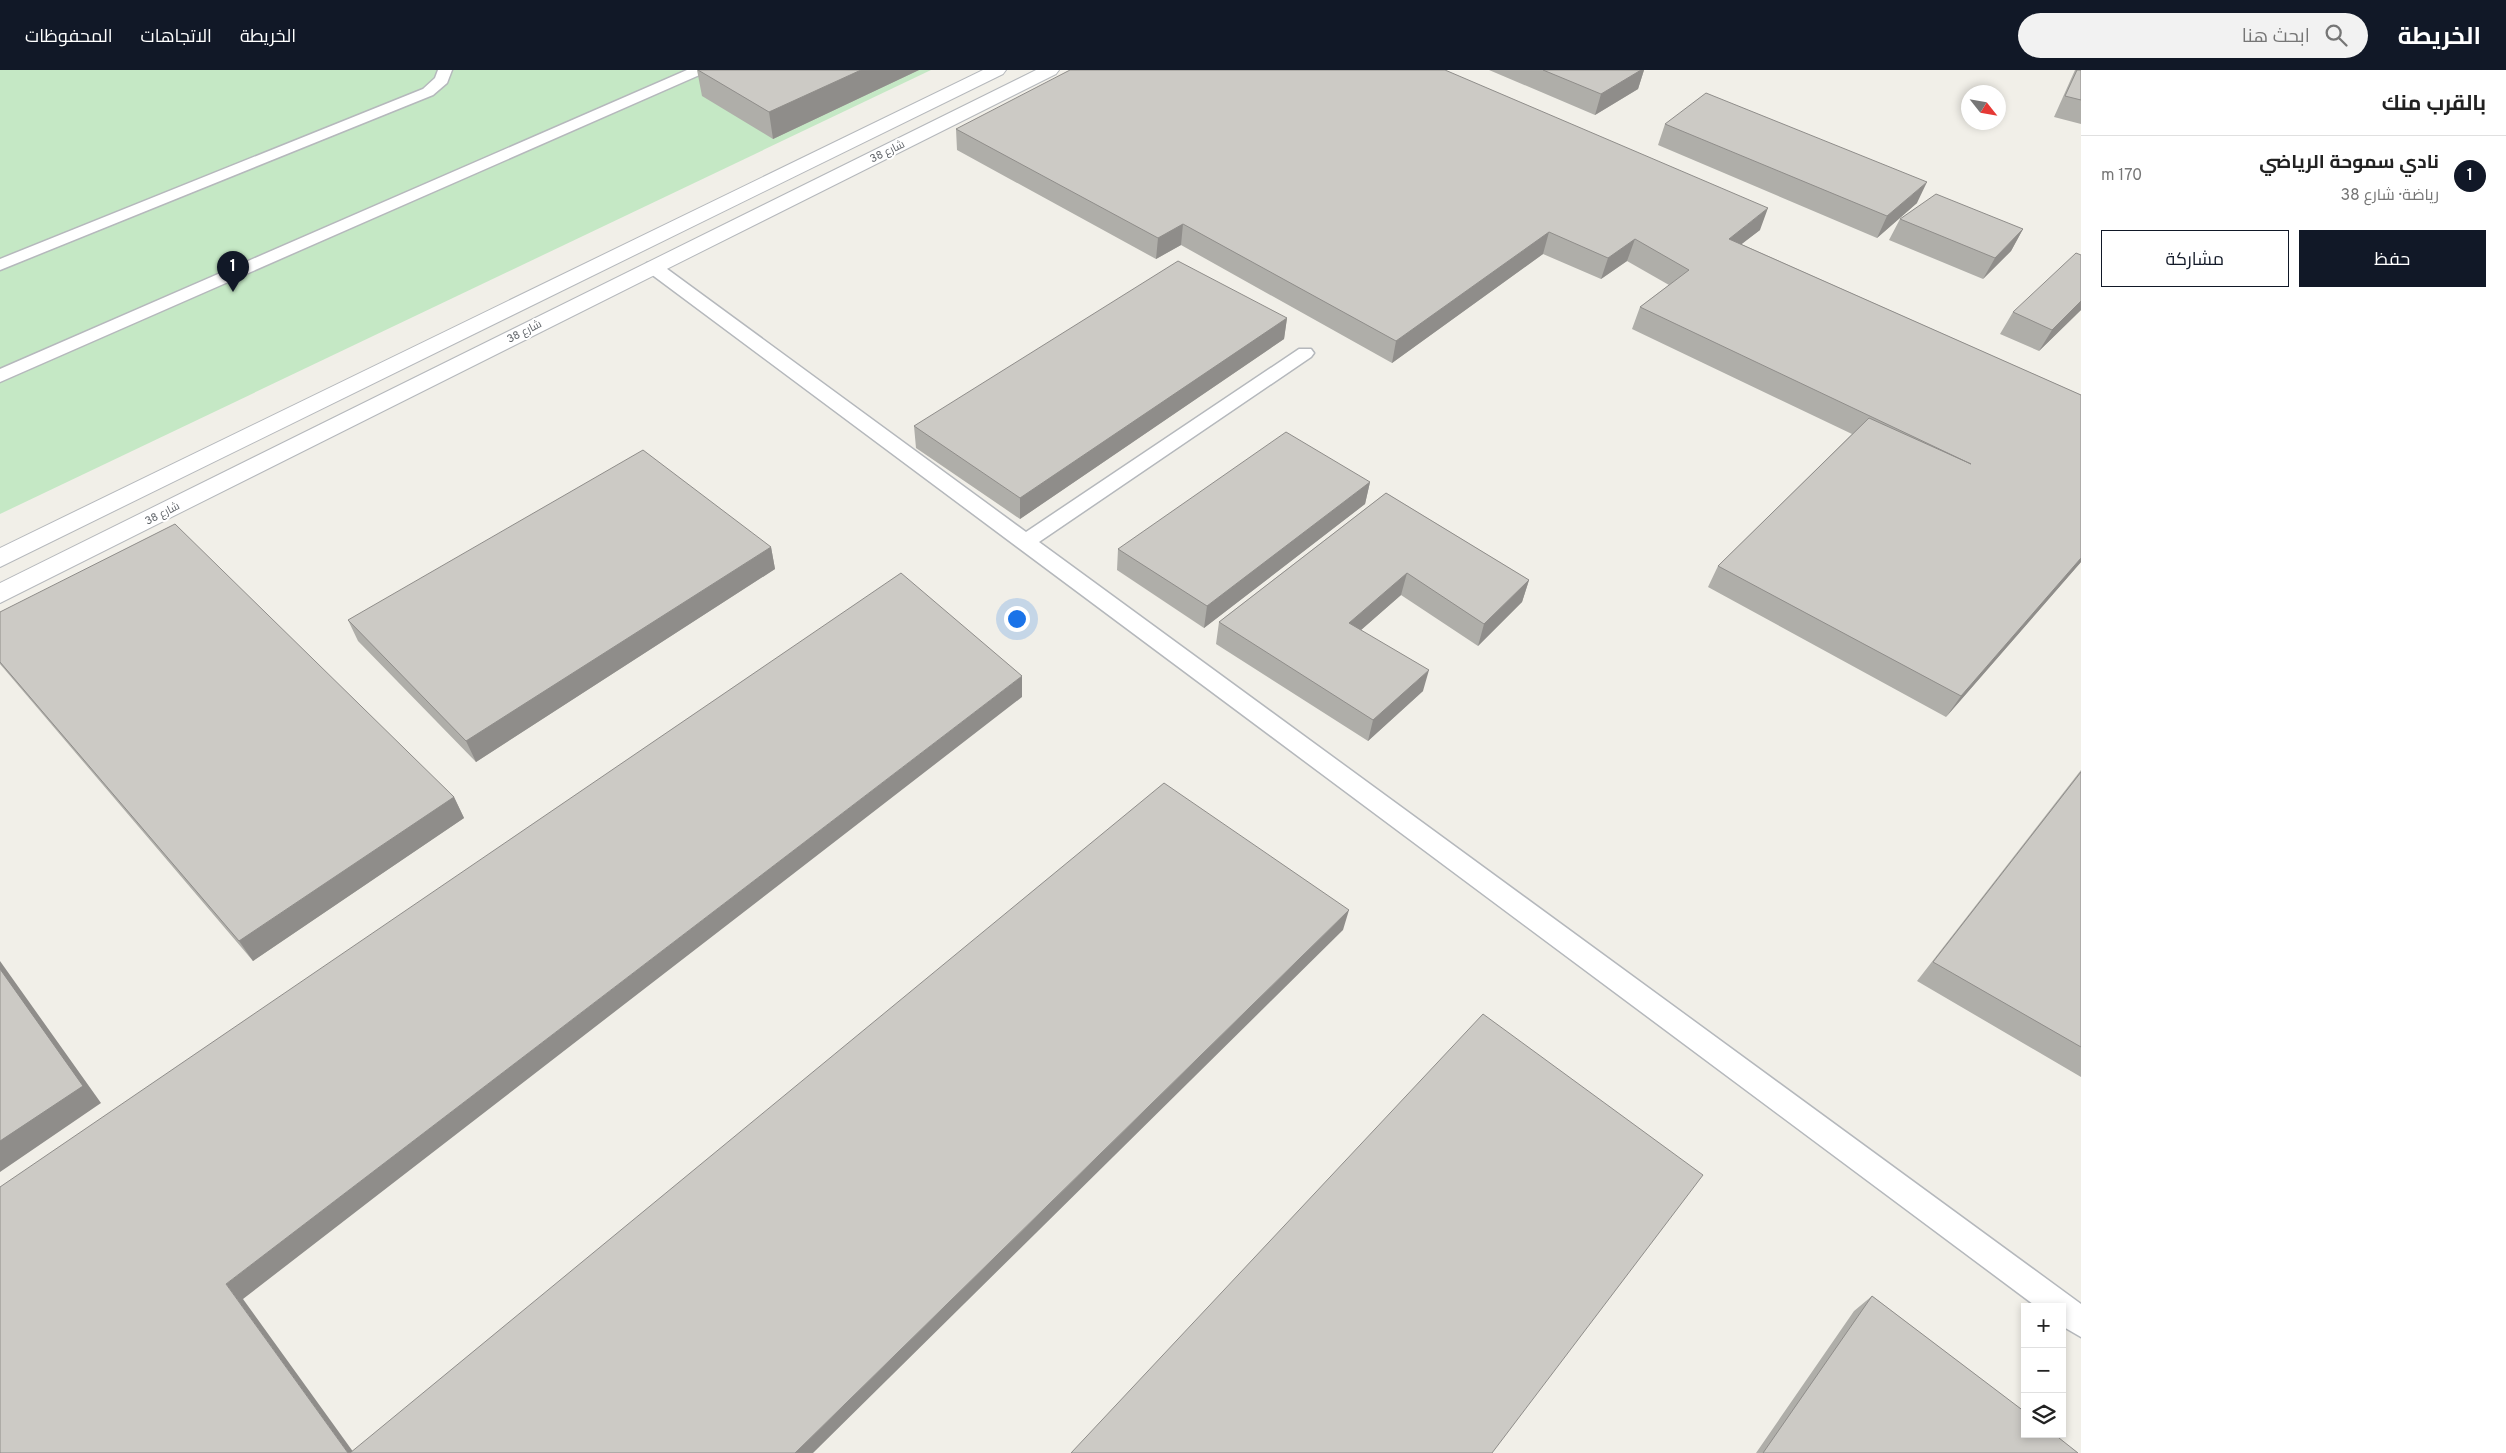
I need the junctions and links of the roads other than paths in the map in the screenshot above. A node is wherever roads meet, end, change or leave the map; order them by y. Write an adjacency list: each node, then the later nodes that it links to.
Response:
1 (445, 70): 5 (lane)
2 (699, 70): 8 (lane)
3 (996, 70): 9 (street, شارع 38)
4 (1050, 70): 6 (street, شارع 38)
5 (0, 264)
6 (653, 267): 10 (street, شارع 38); 11 (lane)
7 (1305, 353): 11 (lane)
8 (0, 376)
9 (230, 446): 10 (street); 12 (street, شارع 38)
10 (252, 468): 13 (street, شارع 38)
11 (1025, 542): 14 (lane)
12 (0, 558)
13 (0, 594)
14 (2057, 1303)
15 (2066, 1310): 16 (lane)
16 (2081, 1322)

